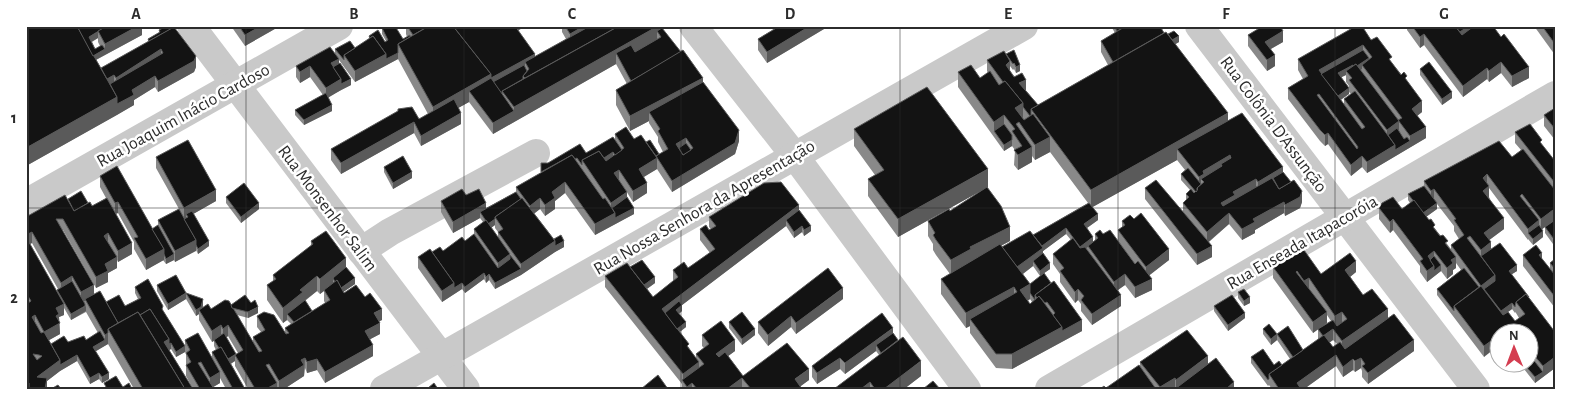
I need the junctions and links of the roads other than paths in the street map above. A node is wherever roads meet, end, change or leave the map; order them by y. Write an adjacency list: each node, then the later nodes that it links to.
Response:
1 (191, 26): 6 (street, Rua Monsenhor Salim)
2 (339, 26): 6 (street, Rua Joaquim Inácio Cardoso)
3 (693, 26): 9 (street)
4 (1024, 26): 9 (street, Rua Nossa Senhora da Apresentação)
5 (1199, 26): 11 (street, Rua Colônia D'Assunção)
6 (235, 86): 10 (street, Rua Joaquim Inácio Cardoso); 12 (street, Rua Monsenhor Salim)
7 (1555, 95): 11 (street, Rua Enseada Itapacoróia)
8 (536, 154): 12 (street)
9 (794, 155): 13 (street, Rua Nossa Senhora da Apresentação); 16 (street)
10 (26, 203)
11 (1345, 218): 17 (street, Rua Enseada Itapacoróia); 18 (street, Rua Colônia D'Assunção)
12 (361, 251): 13 (street, Rua Monsenhor Salim)
13 (441, 356): 14 (street, Rua Nossa Senhora da Apresentação); 15 (street, Rua Monsenhor Salim)
14 (384, 389)
15 (466, 389)
16 (967, 389)
17 (1048, 389)
18 (1476, 389)

